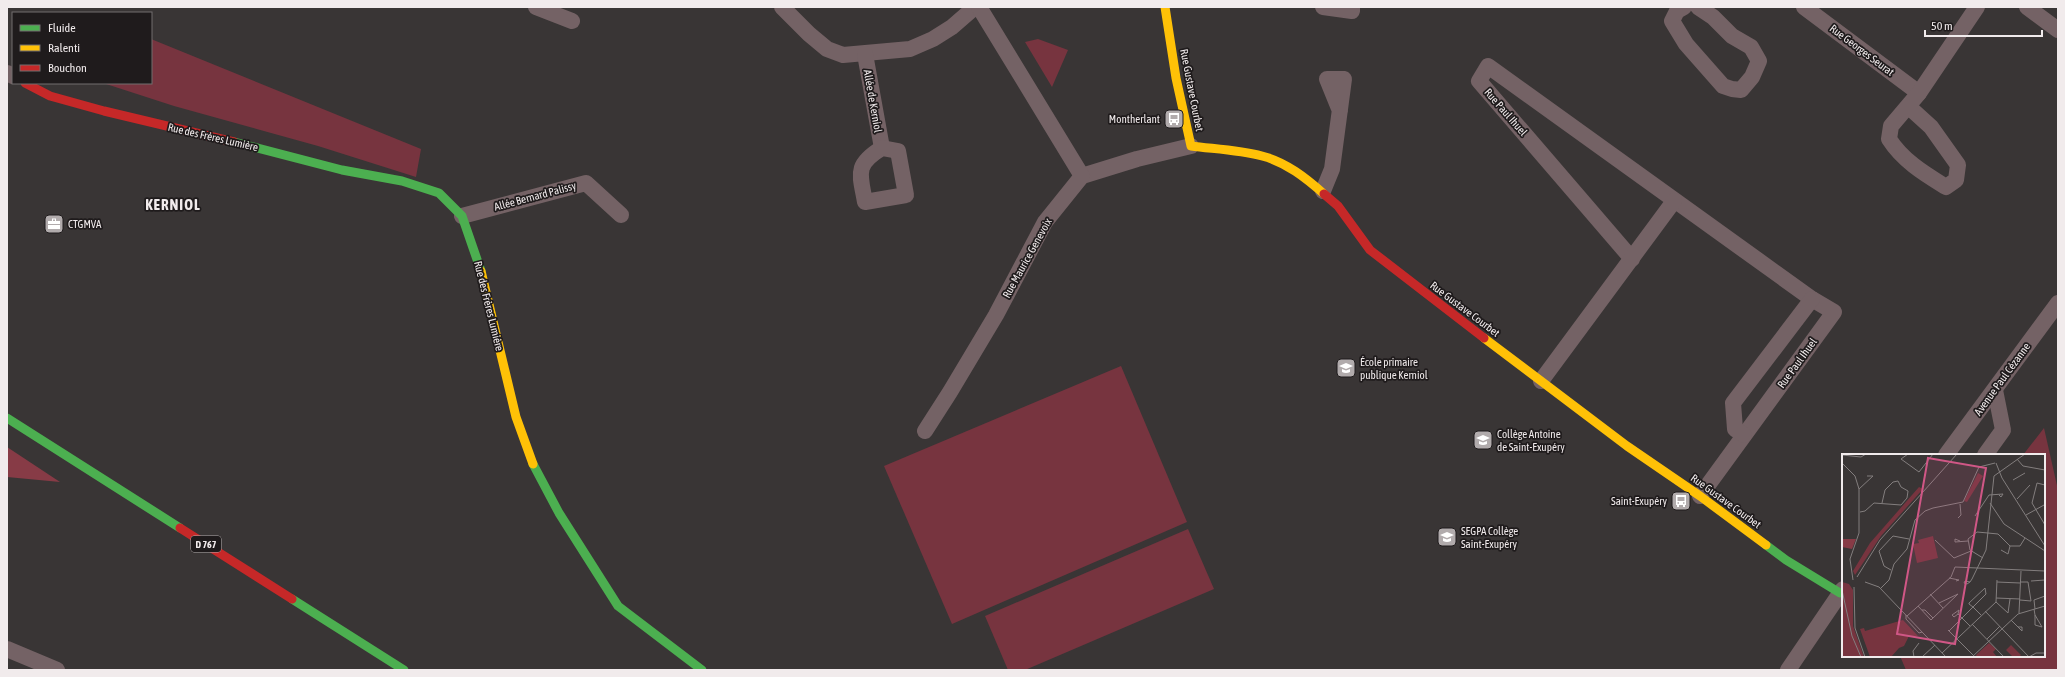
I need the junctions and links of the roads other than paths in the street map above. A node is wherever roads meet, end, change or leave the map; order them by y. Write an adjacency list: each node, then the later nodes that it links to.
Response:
1 (536, 7): 14 (street)
2 (782, 7): 16 (street)
3 (975, 7): 16 (street)
4 (979, 7): 23 (street)
5 (1165, 7): 21 (street, Rue Gustave Courbet)
6 (1323, 7): 7 (street)
7 (1352, 7)
8 (1684, 7): 13 (street)
9 (1698, 7): 13 (street)
10 (1804, 7): 18 (street, Rue Georges Seurat)
11 (1977, 7): 18 (street)
12 (2027, 7): 15 (street)
13 (1717, 12)
14 (572, 21)
15 (2058, 30)
16 (865, 54): 22 (street, Allée de Kerniol)
17 (27, 84): 27 (street, Rue des Frères Lumière)
18 (1920, 93): 19 (street)
19 (1909, 107): 19 (street)
20 (1340, 111): 24 (street)
21 (1191, 146): 23 (street); 24 (street, Rue Gustave Courbet)
22 (882, 148)
23 (1082, 176): 34 (street, Rue Maurice Genevoix)
24 (1323, 191): 31 (street, Rue Gustave Courbet)
25 (1674, 201): 28 (street); 28 (street, Rue Paul Ihuel); 29 (street, Rue Paul Ihuel)
26 (621, 215): 27 (street, Allée Bernard Palissy)
27 (462, 216): 44 (street, Rue des Frères Lumière)
28 (1632, 259): 31 (street)
29 (1812, 299): 35 (street); 35 (street, Rue Paul Ihuel)
30 (2058, 303): 32 (street, Avenue Paul Cézanne)
31 (1541, 381): 38 (street, Rue Gustave Courbet)
32 (1995, 390): 36 (street, Avenue Paul Cézanne); 37 (street)
33 (7, 418): 43 (street, D 767)
34 (925, 430)
35 (1744, 435): 38 (street, Rue Paul Ihuel)
36 (1947, 454)
37 (1986, 454)
38 (1700, 496): 39 (street, Rue Gustave Courbet)
39 (1842, 591): 40 (street)
40 (1836, 609): 45 (street)
41 (7, 649): 42 (street)
42 (57, 670)
43 (404, 670)
44 (702, 670)
45 (1788, 670)

